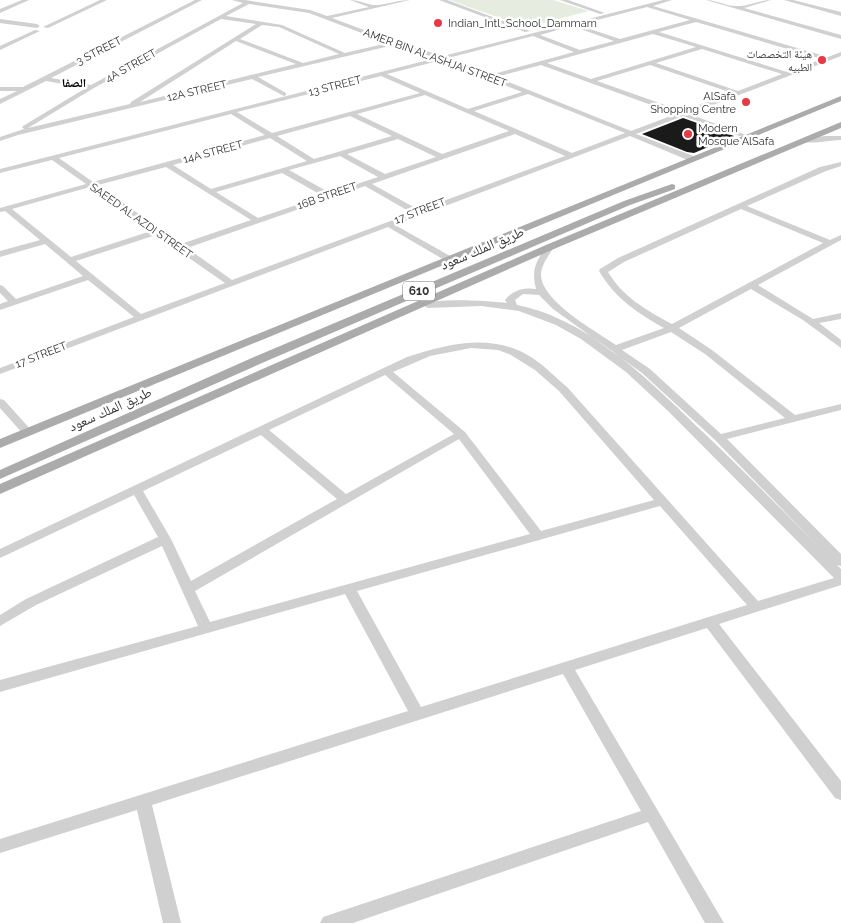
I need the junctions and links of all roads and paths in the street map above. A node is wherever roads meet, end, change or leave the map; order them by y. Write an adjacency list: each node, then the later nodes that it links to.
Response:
1 (16, 0): 18 (street)
2 (26, 0): 18 (street)
3 (98, 0): 28 (street)
4 (104, 0): 28 (street)
5 (199, 0): 50 (street, 3 STREET)
6 (235, 0): 15 (street, AMER BIN AL ASHJAI STREET)
7 (355, 0): 17 (street)
8 (407, 0): 17 (street)
9 (442, 0): 29 (street)
10 (669, 0): 16 (street, 13 STREET)
11 (709, 0): 19 (street)
12 (768, 0): 19 (street)
13 (787, 0): 21 (street)
14 (569, 1): 20 (street)
15 (248, 2): 22 (street, 4A STREET); 23 (street, AMER BIN AL ASHJAI STREET)
16 (649, 3): 20 (street, 13 STREET); 24 (street); 27 (street, 13 STREET)
17 (375, 7): 23 (street)
18 (0, 8)
19 (739, 8): 31 (street)
20 (602, 13): 29 (street, 13 STREET)
21 (840, 13)
22 (220, 17): 26 (street); 52 (street, 4A STREET)
23 (327, 18): 34 (street, AMER BIN AL ASHJAI STREET)
24 (696, 20): 30 (street); 42 (street)
25 (0, 23): 28 (street)
26 (261, 23): 32 (street); 39 (street)
27 (573, 25): 29 (street, 13 STREET); 33 (street)
28 (38, 28): 35 (street)
29 (530, 32): 37 (street); 40 (street, 13 STREET); 41 (street, 13 STREET)
30 (654, 32): 33 (street); 36 (street)
31 (841, 37)
32 (236, 39): 45 (street); 62 (street)
33 (620, 41): 37 (street)
34 (394, 43): 39 (street, 12A STREET); 40 (street, AMER BIN AL ASHJAI STREET)
35 (0, 46)
36 (702, 47): 44 (street); 47 (street)
37 (580, 52): 43 (street)
38 (841, 54): 42 (street, 17 STREET)
39 (345, 55): 45 (street, 12A STREET)
40 (435, 55): 41 (street, AMER BIN AL ASHJAI STREET); 59 (street, 13 STREET)
41 (442, 58): 46 (street, 13 STREET); 49 (street, AMER BIN AL ASHJAI STREET)
42 (828, 59): 47 (street, 17 STREET)
43 (542, 62): 49 (street); 51 (street)
44 (648, 62): 51 (street); 56 (street)
45 (303, 65): 48 (street, 12A STREET)
46 (382, 74): 57 (street); 64 (street, 13 STREET)
47 (787, 74): 56 (street, 17 STREET)
48 (254, 77): 59 (street); 62 (street, 12A STREET)
49 (489, 77): 55 (street, AMER BIN AL ASHJAI STREET)
50 (45, 79): 52 (street); 53 (street, 3 STREET)
51 (590, 80): 65 (street)
52 (92, 87): 70 (street, 4A STREET)
53 (26, 89): 54 (street); 58 (street, 3 STREET)
54 (1, 91): 58 (street)
55 (528, 92): 63 (street); 71 (street, AMER BIN AL ASHJAI STREET)
56 (736, 92): 65 (street, 17 STREET)
57 (425, 93): 63 (street); 66 (street, 14A STREET)
58 (16, 94): 61 (street, 3 STREET)
59 (284, 94): 86 (street, 13 STREET)
60 (841, 98): 74 (main road, طريق الملك سعود / 610)
61 (0, 102)
62 (126, 108): 70 (street, 12A STREET)
63 (467, 111): 69 (street)
64 (232, 112): 72 (street); 81 (street, 13 STREET)
65 (683, 113): 71 (street, 17 STREET); 74 (street)
66 (352, 114): 72 (street, 14A STREET); 73 (street)
67 (841, 116): 133 (main road, طريق الملك سعود / 610)
68 (841, 125): 77 (main road)
69 (514, 132): 79 (street); 80 (street, 16B STREET)
70 (16, 133): 76 (street, 12A STREET)
71 (630, 133): 79 (street, 17 STREET); 82 (street, AMER BIN AL ASHJAI STREET)
72 (272, 136): 83 (street); 84 (street, 14A STREET)
73 (399, 136): 78 (street); 80 (street)
74 (747, 137): 82 (main road, طريق الملك سعود / 610)
75 (841, 138): 77 (street)
76 (0, 139)
77 (805, 141): 103 (main road)
78 (340, 153): 83 (street); 89 (street)
79 (570, 155): 96 (street, 17 STREET)
80 (442, 157): 89 (street, 16B STREET)
81 (54, 158): 88 (street, 13 STREET); 91 (street, SAEED AL AZDI STREET)
82 (693, 159): 106 (main road, طريق الملك سعود / 610)
83 (313, 161): 87 (street)
84 (167, 164): 91 (street, 14A STREET); 92 (street)
85 (841, 164): 94 (street)
86 (0, 165)
87 (283, 170): 92 (street); 93 (street)
88 (0, 171)
89 (384, 177): 90 (street, 16B STREET)
90 (365, 183): 93 (street, 16B STREET); 96 (street)
91 (89, 185): 95 (street, 14A STREET); 99 (street, SAEED AL AZDI STREET)
92 (210, 191): 97 (street)
93 (329, 196): 97 (street, 16B STREET)
94 (740, 206): 102 (street); 120 (street)
95 (3, 209): 101 (street)
96 (417, 212): 98 (street, 17 STREET)
97 (257, 221): 104 (street, 16B STREET)
98 (388, 224): 106 (street); 109 (street, 17 STREET)
99 (156, 232): 104 (street, SAEED AL AZDI STREET); 107 (street)
100 (841, 237): 102 (street)
101 (46, 240): 105 (street); 107 (street)
102 (830, 243): 110 (street)
103 (550, 247): 112 (street); 135 (main road)
104 (179, 248): 109 (street, SAEED AL AZDI STREET)
105 (0, 254)
106 (449, 259): 129 (main road, طريق الملك سعود / 610)
107 (70, 260): 108 (street)
108 (90, 276): 113 (street); 118 (street)
109 (230, 283): 118 (street, 17 STREET)
110 (751, 285): 119 (street); 120 (street)
111 (0, 288): 113 (street)
112 (542, 292): 116 (street); 122 (street)
113 (14, 302): 115 (street)
114 (428, 305): 116 (street)
115 (0, 307)
116 (515, 309): 142 (street)
117 (841, 316): 119 (street)
118 (140, 318): 123 (street, 17 STREET)
119 (812, 322): 121 (street)
120 (672, 328): 122 (street); 127 (street)
121 (841, 345)
122 (615, 349): 131 (street)
123 (0, 370)
124 (386, 371): 128 (street); 130 (street); 137 (street)
125 (0, 402): 129 (street)
126 (839, 409): 127 (street)
127 (792, 419): 131 (street)
128 (262, 429): 134 (street); 136 (street)
129 (28, 433): 132 (main road, طريق الملك سعود / 610)
130 (461, 434): 136 (street); 138 (street)
131 (719, 438): 141 (street)
132 (0, 444)
133 (0, 475)
134 (136, 488): 139 (street); 140 (street)
135 (0, 489)
136 (345, 500): 144 (street)
137 (663, 501): 138 (street); 145 (street)
138 (538, 536): 143 (street)
139 (165, 539): 144 (street); 146 (street)
140 (0, 554)
141 (841, 562)
142 (841, 579): 145 (street)
143 (349, 588): 148 (street); 151 (street)
144 (188, 589): 148 (street)
145 (756, 607): 147 (street)
146 (0, 621)
147 (709, 622): 149 (street); 152 (street)
148 (206, 628): 150 (street)
149 (566, 667): 151 (street); 154 (street)
150 (0, 686)
151 (417, 714): 153 (street)
152 (841, 793)
153 (143, 801): 155 (street); 156 (street)
154 (652, 814): 157 (street); 158 (street)
155 (0, 846)
156 (172, 923)
157 (329, 923)
158 (715, 923)

